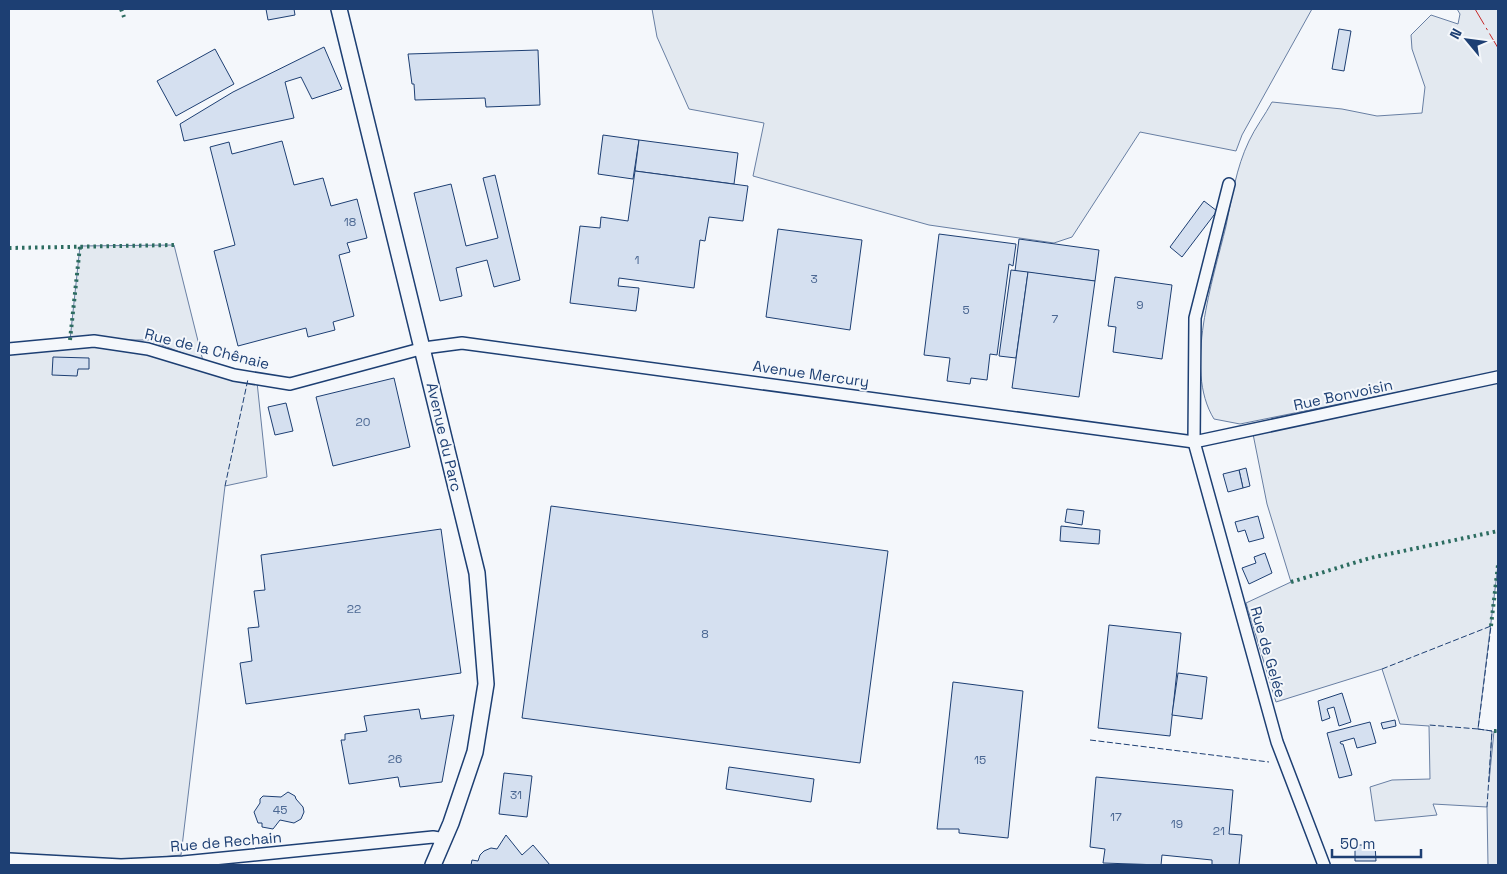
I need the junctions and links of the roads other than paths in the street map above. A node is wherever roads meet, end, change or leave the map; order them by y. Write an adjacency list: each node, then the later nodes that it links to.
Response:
1 (339, 9): 3 (street, Avenue du Parc)
2 (1229, 184): 6 (street, Rue de Gelée)
3 (424, 348): 4 (street, Rue de la Chênaie); 6 (street, Avenue Mercury); 7 (street, Avenue du Parc)
4 (9, 349)
5 (1498, 377): 6 (street, Rue Bonvoisin)
6 (1194, 442): 10 (street, Rue de Gelée)
7 (445, 839): 8 (street, Rue de Rechain); 9 (street, Avenue du Parc)
8 (9, 859)
9 (433, 865)
10 (1324, 865)

